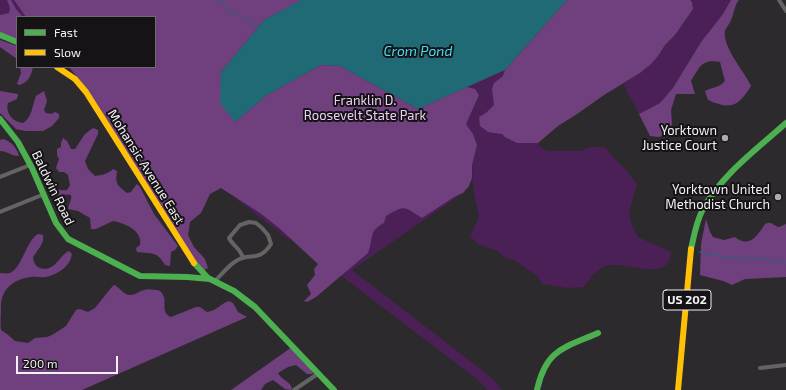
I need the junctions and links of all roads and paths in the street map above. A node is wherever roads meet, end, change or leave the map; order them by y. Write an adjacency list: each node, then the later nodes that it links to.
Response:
1 (779, 0): 2 (street)
2 (786, 11)
3 (0, 35): 4 (main road)
4 (16, 42)
5 (58, 68): 13 (main road, Mohansic Avenue East)
6 (0, 119): 8 (main road, Baldwin Road)
7 (786, 123): 21 (main road, US 202)
8 (30, 165): 9 (street); 10 (main road, Baldwin Road)
9 (0, 177)
10 (42, 195): 11 (street); 13 (main road, Baldwin Road)
11 (0, 212)
12 (243, 258): 12 (street); 13 (street)
13 (213, 280): 17 (main road, Baldwin Road)
14 (598, 333): 20 (main road)
15 (786, 366): 16 (street)
16 (760, 368)
17 (319, 374): 18 (street); 19 (main road, Baldwin Road)
18 (294, 390)
19 (334, 390)
20 (537, 390)
21 (678, 390)

